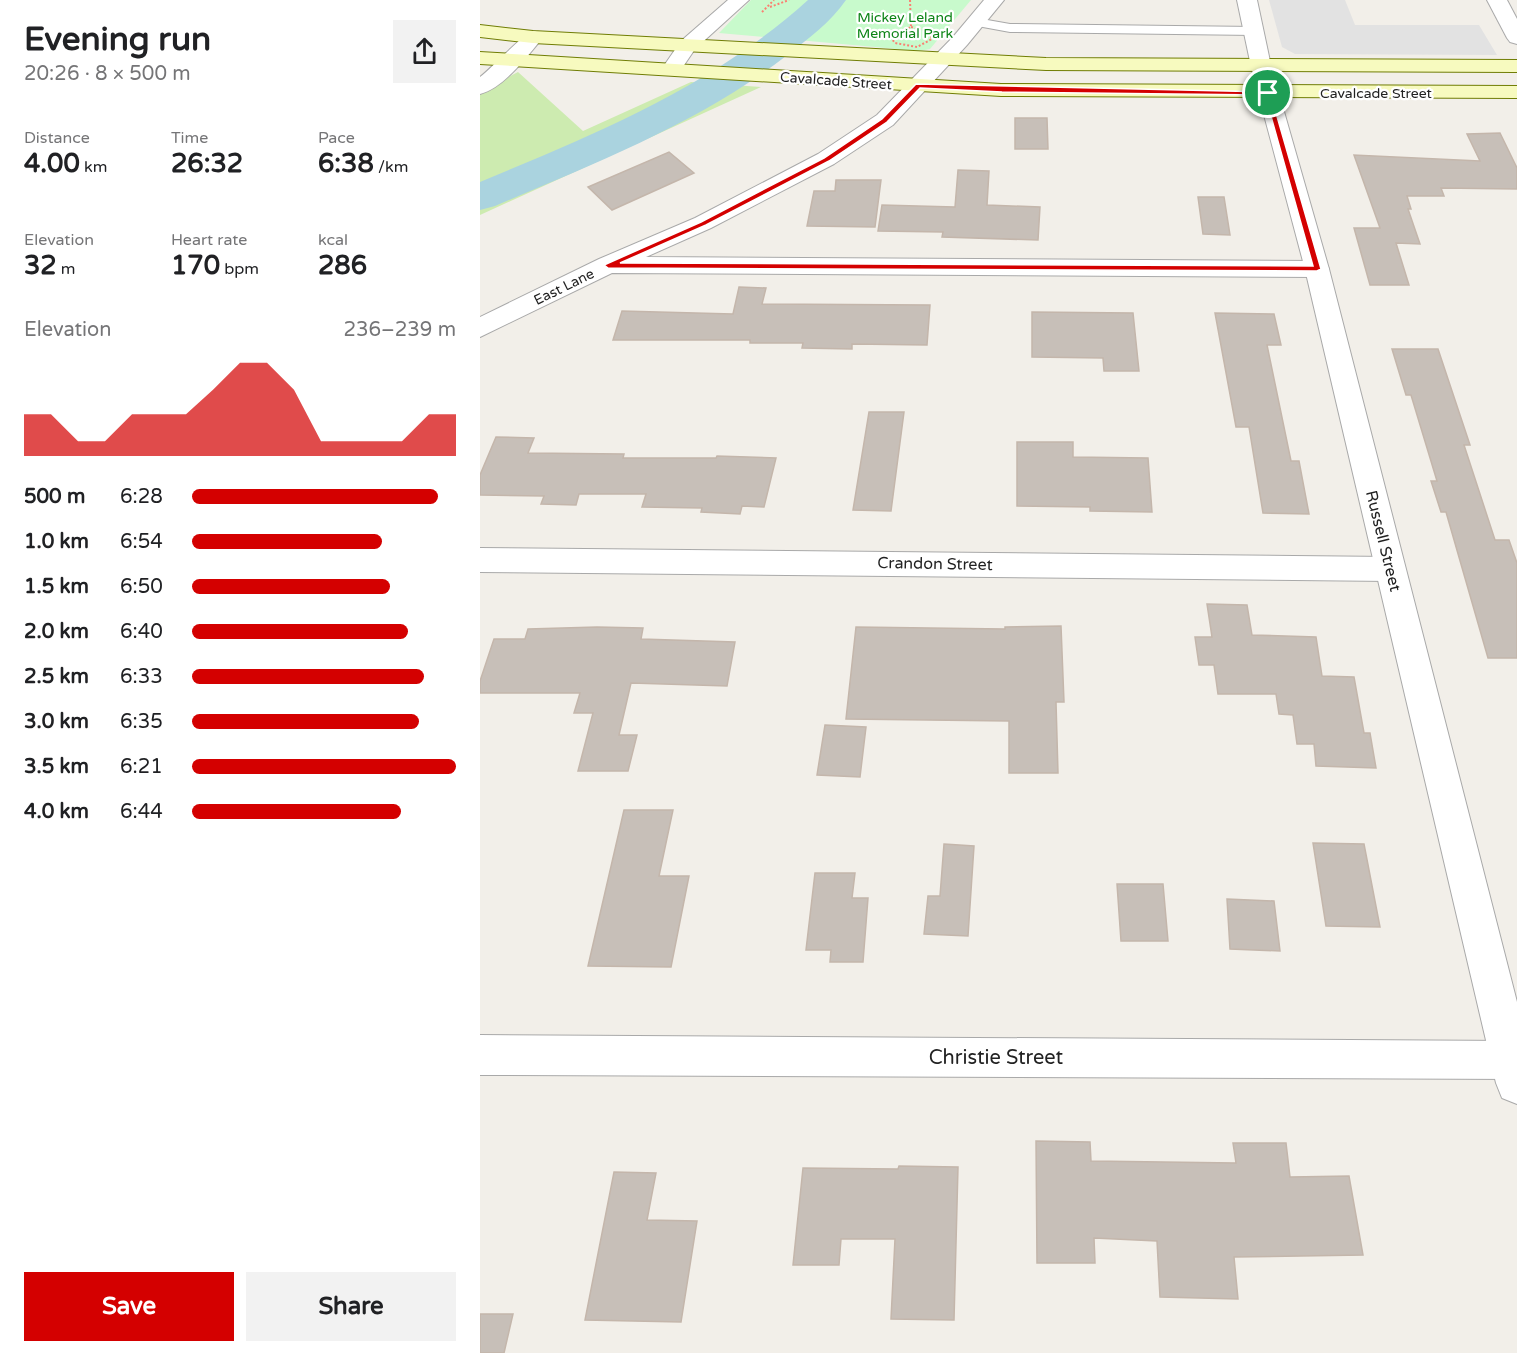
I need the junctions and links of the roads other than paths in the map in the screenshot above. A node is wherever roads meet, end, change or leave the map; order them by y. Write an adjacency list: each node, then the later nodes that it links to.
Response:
1 (739, 0): 10 (street)
2 (994, 0): 5 (street, East Lane)
3 (1247, 0): 6 (street, Russell Street)
4 (1497, 0): 9 (street)
5 (976, 22): 6 (lane); 13 (street, East Lane)
6 (1254, 31): 16 (street, Russell Street)
7 (480, 32): 8 (main road, Cavalcade Street)
8 (532, 37): 10 (main road, Cavalcade Street); 12 (street)
9 (1517, 38)
10 (688, 45): 13 (main road, Cavalcade Street); 15 (street)
11 (480, 58): 12 (main road, Cavalcade Street)
12 (512, 60): 15 (main road, Cavalcade Street); 18 (street)
13 (943, 60): 16 (main road, Cavalcade Street); 17 (street, East Lane)
14 (1517, 66): 16 (main road, Cavalcade Street)
15 (671, 70): 17 (main road, Cavalcade Street)
16 (1264, 80): 17 (main road, Cavalcade Street); 19 (main road, Cavalcade Street); 21 (street, Russell Street)
17 (918, 86): 20 (street, East Lane)
18 (480, 88)
19 (1517, 92)
20 (608, 265): 21 (street); 22 (street, East Lane)
21 (1317, 269): 24 (street, Russell Street)
22 (480, 328)
23 (480, 560): 24 (street, Crandon Street)
24 (1390, 569): 26 (street, Russell Street)
25 (480, 1055): 26 (street, Christie Street)
26 (1514, 1072)

